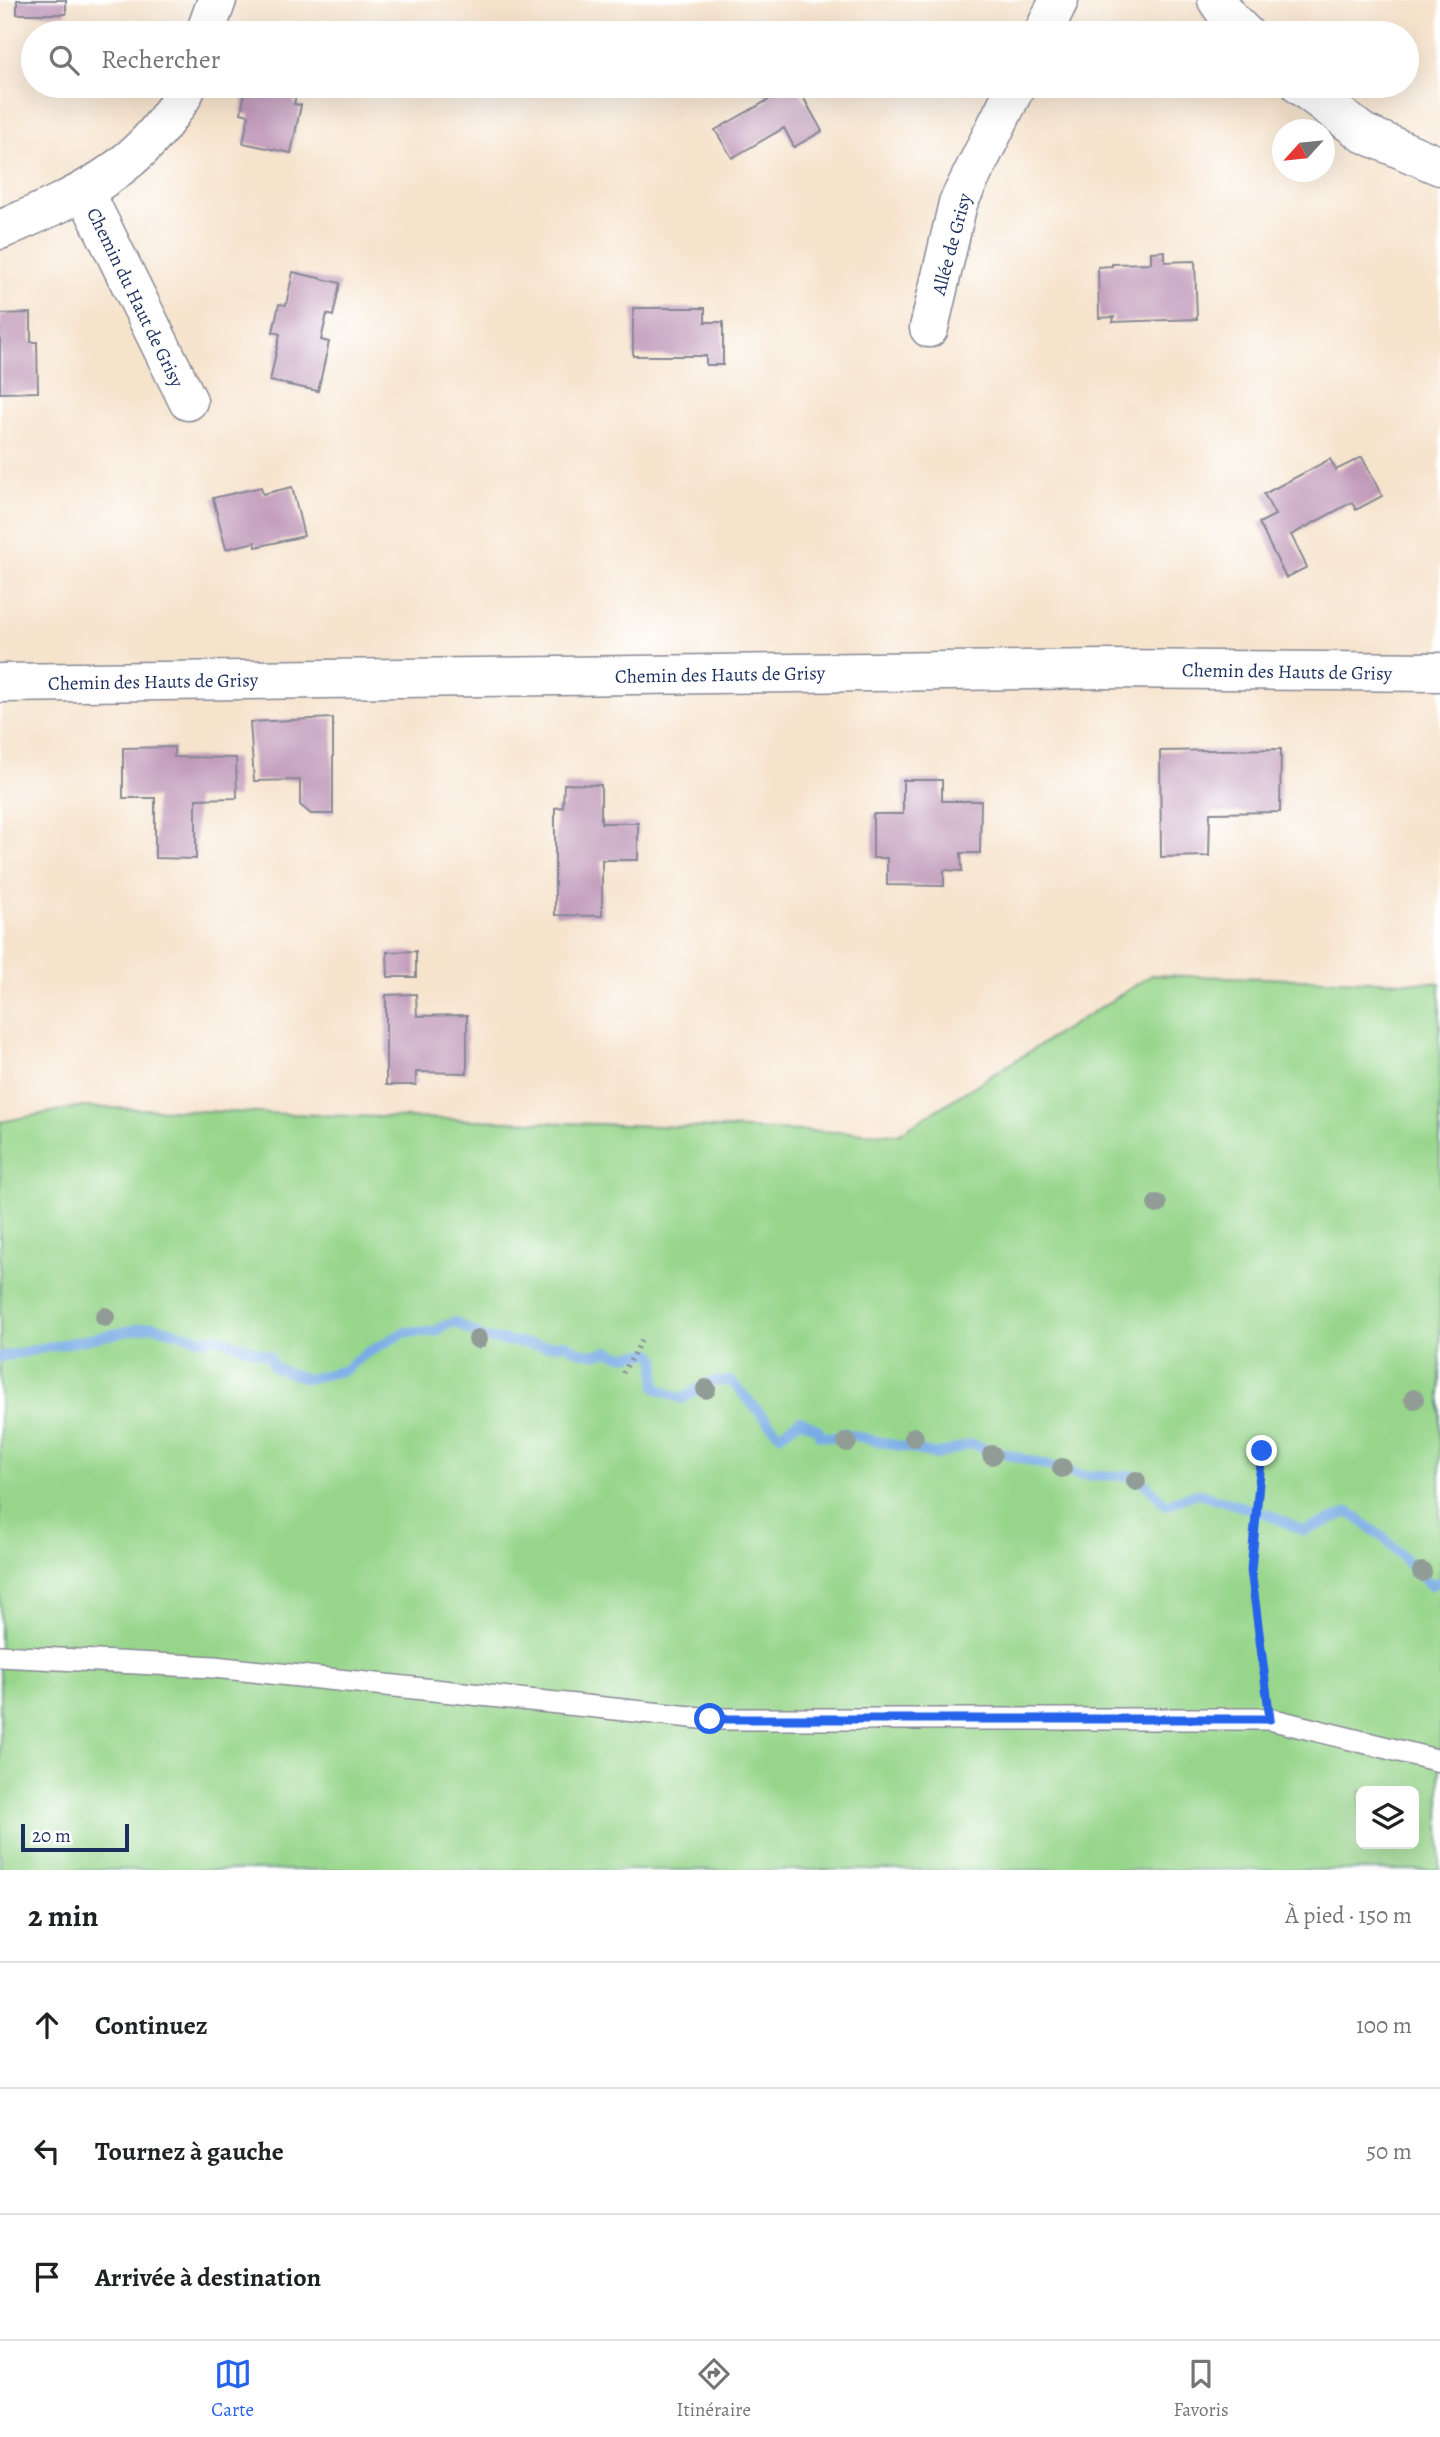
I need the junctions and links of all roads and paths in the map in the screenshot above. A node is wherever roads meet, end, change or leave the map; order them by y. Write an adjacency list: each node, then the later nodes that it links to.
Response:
1 (217, 0): 4 (street)
2 (1059, 0): 5 (street)
3 (1217, 0): 6 (street)
4 (209, 21)
5 (1049, 21)
6 (1232, 21)
7 (179, 98): 11 (street)
8 (1010, 98): 13 (street, Allée de Grisy)
9 (1317, 98): 10 (street)
10 (1440, 166)
11 (85, 192): 12 (street); 14 (street, Chemin du Haut de Grisy)
12 (0, 230)
13 (929, 328)
14 (188, 401)
15 (1440, 672): 16 (street, Chemin des Hauts de Grisy)
16 (0, 683)
17 (643, 1338): 18 (path)
18 (623, 1373)
19 (1262, 1451): 21 (path)
20 (0, 1656): 21 (lane)
21 (1270, 1719): 22 (lane)
22 (1440, 1762)

